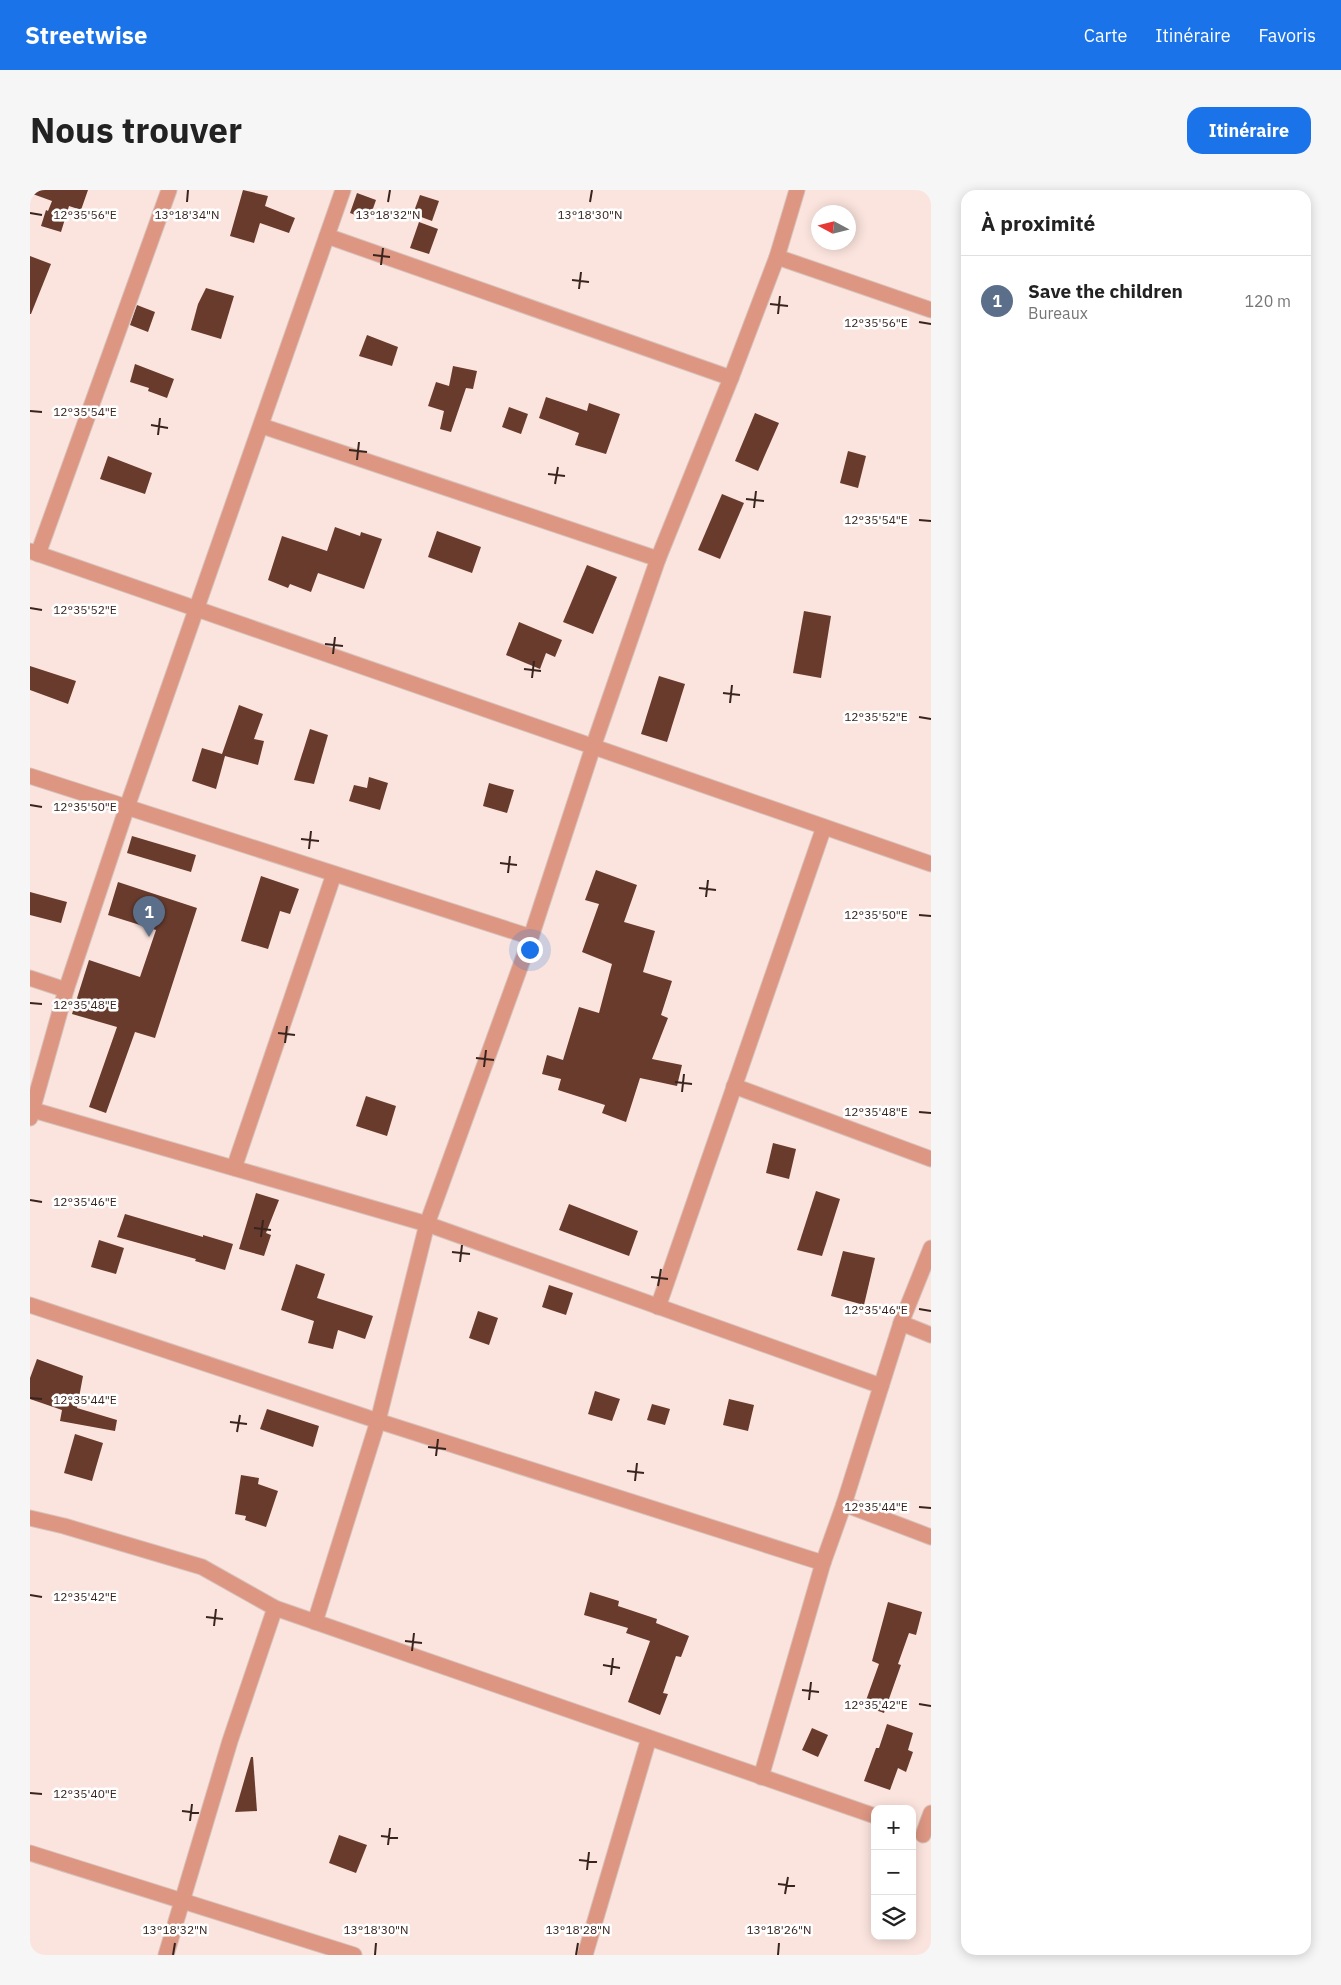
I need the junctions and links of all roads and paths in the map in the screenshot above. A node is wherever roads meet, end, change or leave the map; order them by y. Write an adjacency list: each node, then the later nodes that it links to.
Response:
1 (169, 190): 9 (street)
2 (343, 190): 4 (street)
3 (797, 190): 5 (street)
4 (327, 236): 7 (street); 8 (street)
5 (777, 256): 6 (street); 7 (street)
6 (931, 310)
7 (732, 378): 10 (street)
8 (262, 426): 10 (street); 11 (street)
9 (34, 552): 11 (street)
10 (658, 559): 12 (street)
11 (196, 608): 12 (street); 14 (street)
12 (593, 747): 15 (street); 18 (street)
13 (30, 776): 14 (street)
14 (127, 807): 17 (street); 20 (street)
15 (824, 827): 16 (street); 21 (street)
16 (931, 864)
17 (334, 874): 18 (street); 24 (street)
18 (531, 937): 25 (street)
19 (30, 978): 20 (street)
20 (66, 990): 22 (street)
21 (734, 1086): 23 (street); 28 (street)
22 (32, 1114): 24 (street)
23 (931, 1160)
24 (234, 1168): 25 (street)
25 (427, 1224): 28 (street); 32 (street)
26 (931, 1248): 29 (street)
27 (30, 1304): 32 (street)
28 (658, 1307): 31 (street)
29 (901, 1323): 30 (street); 31 (street)
30 (931, 1334)
31 (881, 1386): 33 (street)
32 (378, 1421): 36 (street); 38 (street)
33 (844, 1504): 35 (street); 36 (street)
34 (30, 1518): 37 (street)
35 (931, 1537)
36 (822, 1563): 40 (street)
37 (275, 1608): 38 (street); 45 (street)
38 (315, 1622): 39 (street)
39 (649, 1738): 40 (street); 48 (street)
40 (761, 1777): 42 (street)
41 (931, 1813): 43 (street)
42 (871, 1815)
43 (922, 1834)
44 (30, 1853): 45 (street)
45 (183, 1900): 46 (street); 47 (street)
46 (166, 1955)
47 (354, 1955)
48 (585, 1955)

